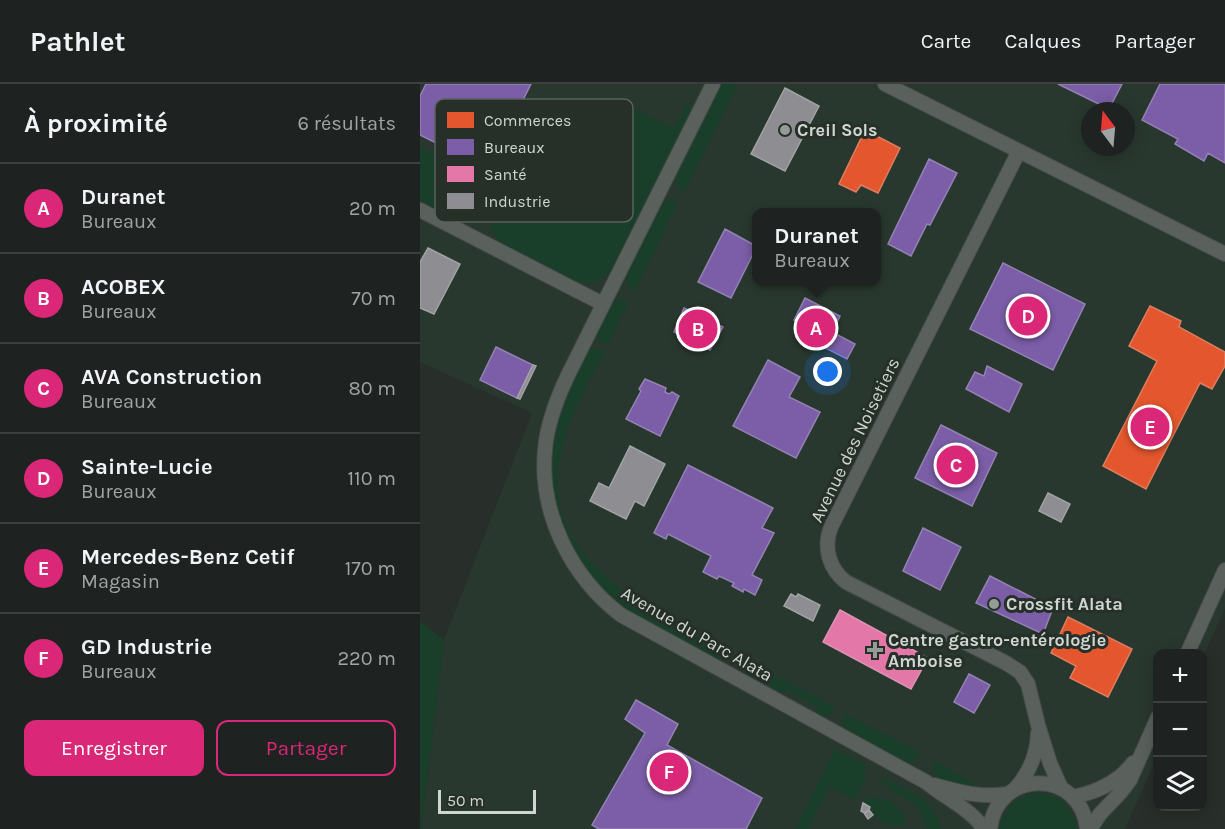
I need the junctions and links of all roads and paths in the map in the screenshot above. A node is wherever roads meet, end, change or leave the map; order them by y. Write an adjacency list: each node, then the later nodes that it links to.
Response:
1 (713, 84): 8 (street, Avenue du Parc Alata)
2 (885, 84): 3 (street)
3 (1019, 151): 7 (street); 11 (street, Avenue des Noisetiers)
4 (420, 210): 5 (street)
5 (435, 218)
6 (443, 222): 8 (street)
7 (1225, 254)
8 (603, 304): 14 (street, Avenue du Parc Alata)
9 (1225, 570): 10 (street)
10 (1189, 649)
11 (1038, 725): 15 (street, Avenue des Noisetiers); 16 (street, Avenue des Noisetiers)
12 (1153, 727): 13 (street)
13 (1144, 746): 17 (street); 20 (street)
14 (926, 782): 16 (street, Avenue du Parc Alata); 18 (street, Avenue du Parc Alata)
15 (1061, 788): 16 (street, Avenue du Parc Alata); 17 (street)
16 (1011, 792): 19 (street, Avenue des Noisetiers)
17 (1073, 797): 20 (street)
18 (984, 829)
19 (990, 829)
20 (1088, 829)

